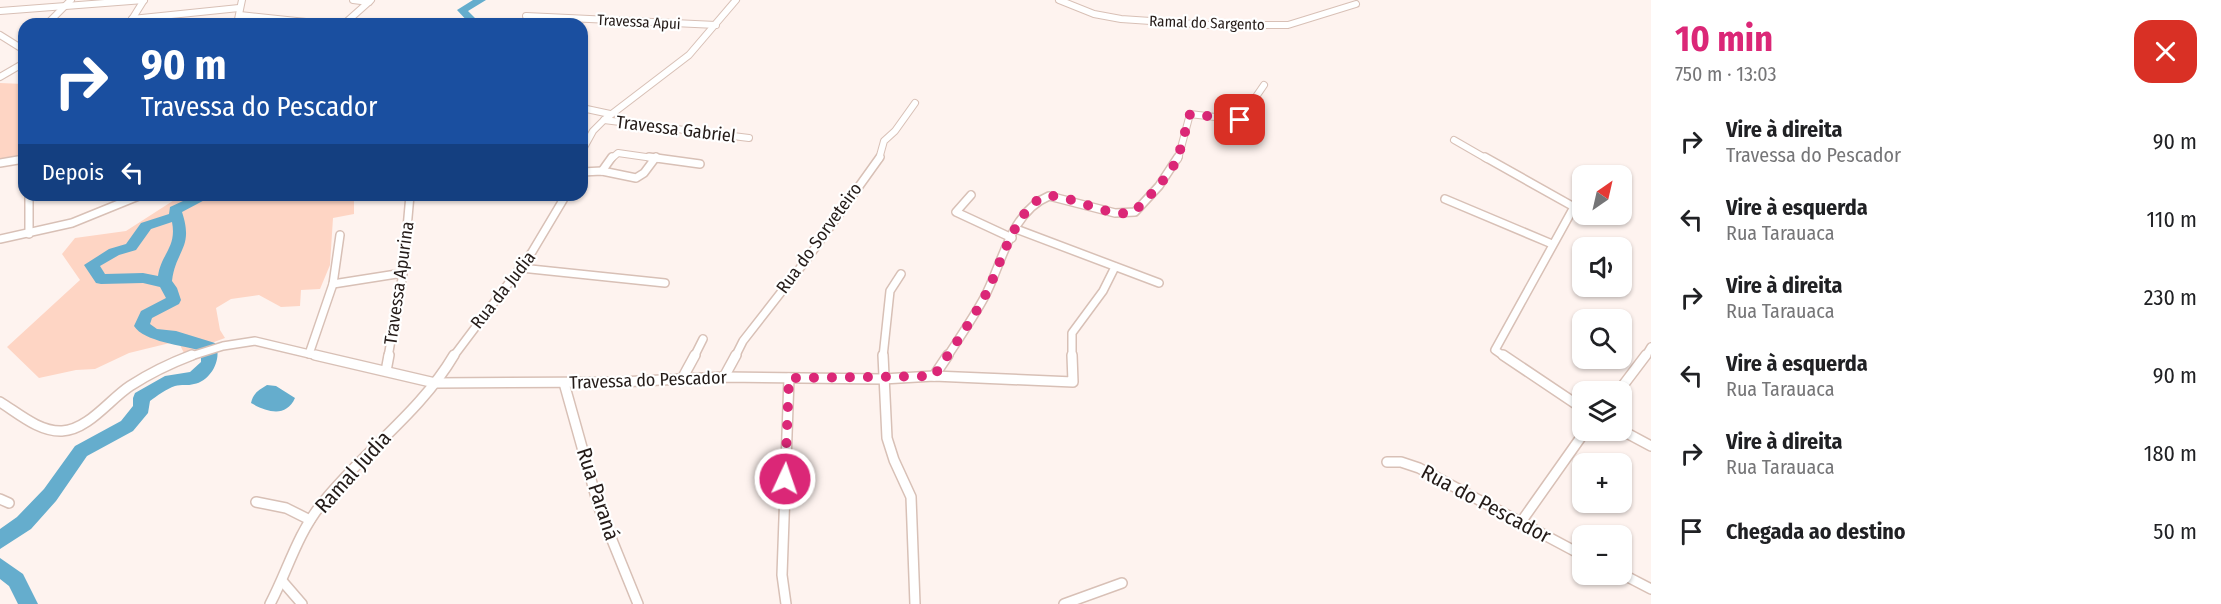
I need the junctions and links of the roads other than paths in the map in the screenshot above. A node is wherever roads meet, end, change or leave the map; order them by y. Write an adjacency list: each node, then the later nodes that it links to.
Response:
1 (71, 0): 9 (street)
2 (144, 0): 9 (street); 14 (street)
3 (242, 0): 11 (street)
4 (353, 0): 7 (street)
5 (736, 0): 21 (street)
6 (1059, 0): 8 (street, Ramal do Sargento)
7 (370, 1): 18 (street)
8 (1356, 4)
9 (64, 6): 10 (street); 13 (street)
10 (0, 11)
11 (240, 11): 15 (street); 16 (street); 17 (street)
12 (526, 16): 19 (street, Travessa Apui)
13 (53, 18)
14 (133, 18)
15 (170, 18)
16 (238, 18)
17 (286, 18)
18 (351, 18)
19 (568, 18)
20 (588, 19): 21 (street, Travessa Apui)
21 (716, 25): 31 (street)
22 (0, 35): 23 (street)
23 (18, 46)
24 (18, 66): 26 (street)
25 (0, 69): 26 (street)
26 (8, 72): 27 (street)
27 (0, 77)
28 (1264, 85): 48 (street)
29 (915, 103): 67 (street, Rua do Sorveteiro)
30 (588, 109): 31 (street)
31 (610, 114): 32 (street)
32 (604, 120): 33 (street, Travessa Gabriel); 34 (street)
33 (749, 138)
34 (588, 140)
35 (1454, 140): 53 (street)
36 (656, 157): 39 (street); 40 (street); 40 (street)
37 (18, 160): 38 (street)
38 (0, 163)
39 (700, 164)
40 (602, 171): 41 (street)
41 (588, 172)
42 (971, 195): 51 (street)
43 (1445, 199): 53 (street)
44 (29, 201): 49 (street)
45 (124, 201): 49 (street)
46 (409, 201): 56 (street, Travessa Apurina)
47 (563, 201): 55 (street, Rua da Judia)
48 (1016, 229): 51 (street); 54 (street)
49 (29, 234): 52 (street)
50 (340, 235): 60 (street)
51 (1012, 238): 65 (street)
52 (0, 239)
53 (1552, 244): 73 (street)
54 (1115, 267): 59 (street); 65 (street, Travessa do Pescador)
55 (520, 268): 58 (street); 71 (street, Rua da Judia)
56 (403, 273): 60 (street); 64 (street, Travessa Apurina)
57 (901, 274): 69 (street)
58 (665, 283)
59 (1159, 283)
60 (333, 285): 63 (street)
61 (703, 339): 66 (street)
62 (1651, 347): 70 (street)
63 (309, 354): 64 (street, Travessa do Pescador); 74 (street, Travessa do Pescador)
64 (386, 371): 71 (street, Travessa do Pescador)
65 (934, 376): 69 (street, Travessa do Pescador)
66 (683, 377): 67 (street, Travessa do Pescador); 72 (street, Travessa do Pescador)
67 (724, 377): 68 (street, Travessa do Pescador)
68 (789, 378): 69 (street, Travessa do Pescador); 90 (street)
69 (883, 379): 91 (street)
70 (1627, 381)
71 (435, 383): 72 (street, Travessa do Pescador); 80 (street, Ramal Judia)
72 (564, 383): 89 (street, Rua Paraná)
73 (1572, 401)
74 (0, 402)
75 (1632, 436): 77 (street)
76 (1579, 441): 81 (street)
77 (1651, 446)
78 (1387, 462): 81 (street, Rua do Pescador)
79 (256, 502): 80 (street)
80 (310, 520): 84 (street, Ramal Judia)
81 (1521, 522): 82 (street, Rua do Pescador)
82 (1572, 550)
83 (1632, 578): 86 (street)
84 (283, 582): 87 (street, Ramal Judia); 88 (street)
85 (1122, 583): 92 (street)
86 (1651, 587)
87 (270, 604)
88 (302, 604)
89 (638, 604)
90 (786, 604)
91 (915, 604)
92 (1064, 604)

